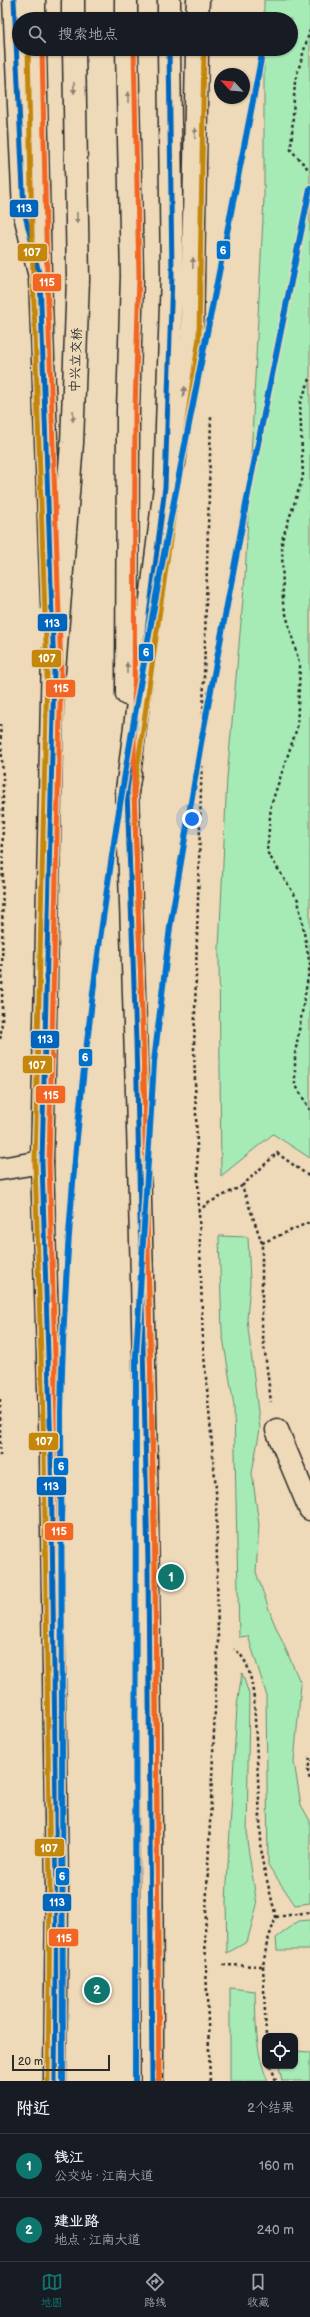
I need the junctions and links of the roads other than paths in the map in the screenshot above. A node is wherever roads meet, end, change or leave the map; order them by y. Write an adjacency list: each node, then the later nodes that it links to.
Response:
1 (14, 0): 7 (main road)
2 (34, 0): 8 (main road)
3 (73, 0): 9 (main road)
4 (126, 0): 10 (main road)
5 (168, 0): 11 (main road)
6 (198, 0): 12 (main road)
7 (15, 12)
8 (34, 12)
9 (73, 12)
10 (126, 12)
11 (169, 12)
12 (197, 12)
13 (17, 56): 19 (main road)
14 (35, 56): 19 (main road)
15 (74, 56): 20 (main road, 中兴立交桥, one-way to 20)
16 (127, 56): 21 (main road, one-way to 16)
17 (169, 56): 21 (main road)
18 (197, 56): 21 (main road, one-way to 18)
19 (40, 278): 20 (main road)
20 (54, 671): 22 (main road)
21 (127, 791): 27 (main road)
22 (42, 1162): 23 (main road); 26 (main road)
23 (0, 1169)
24 (277, 1430): 25 (main road)
25 (310, 1509)
26 (55, 2081)
27 (152, 2081)

